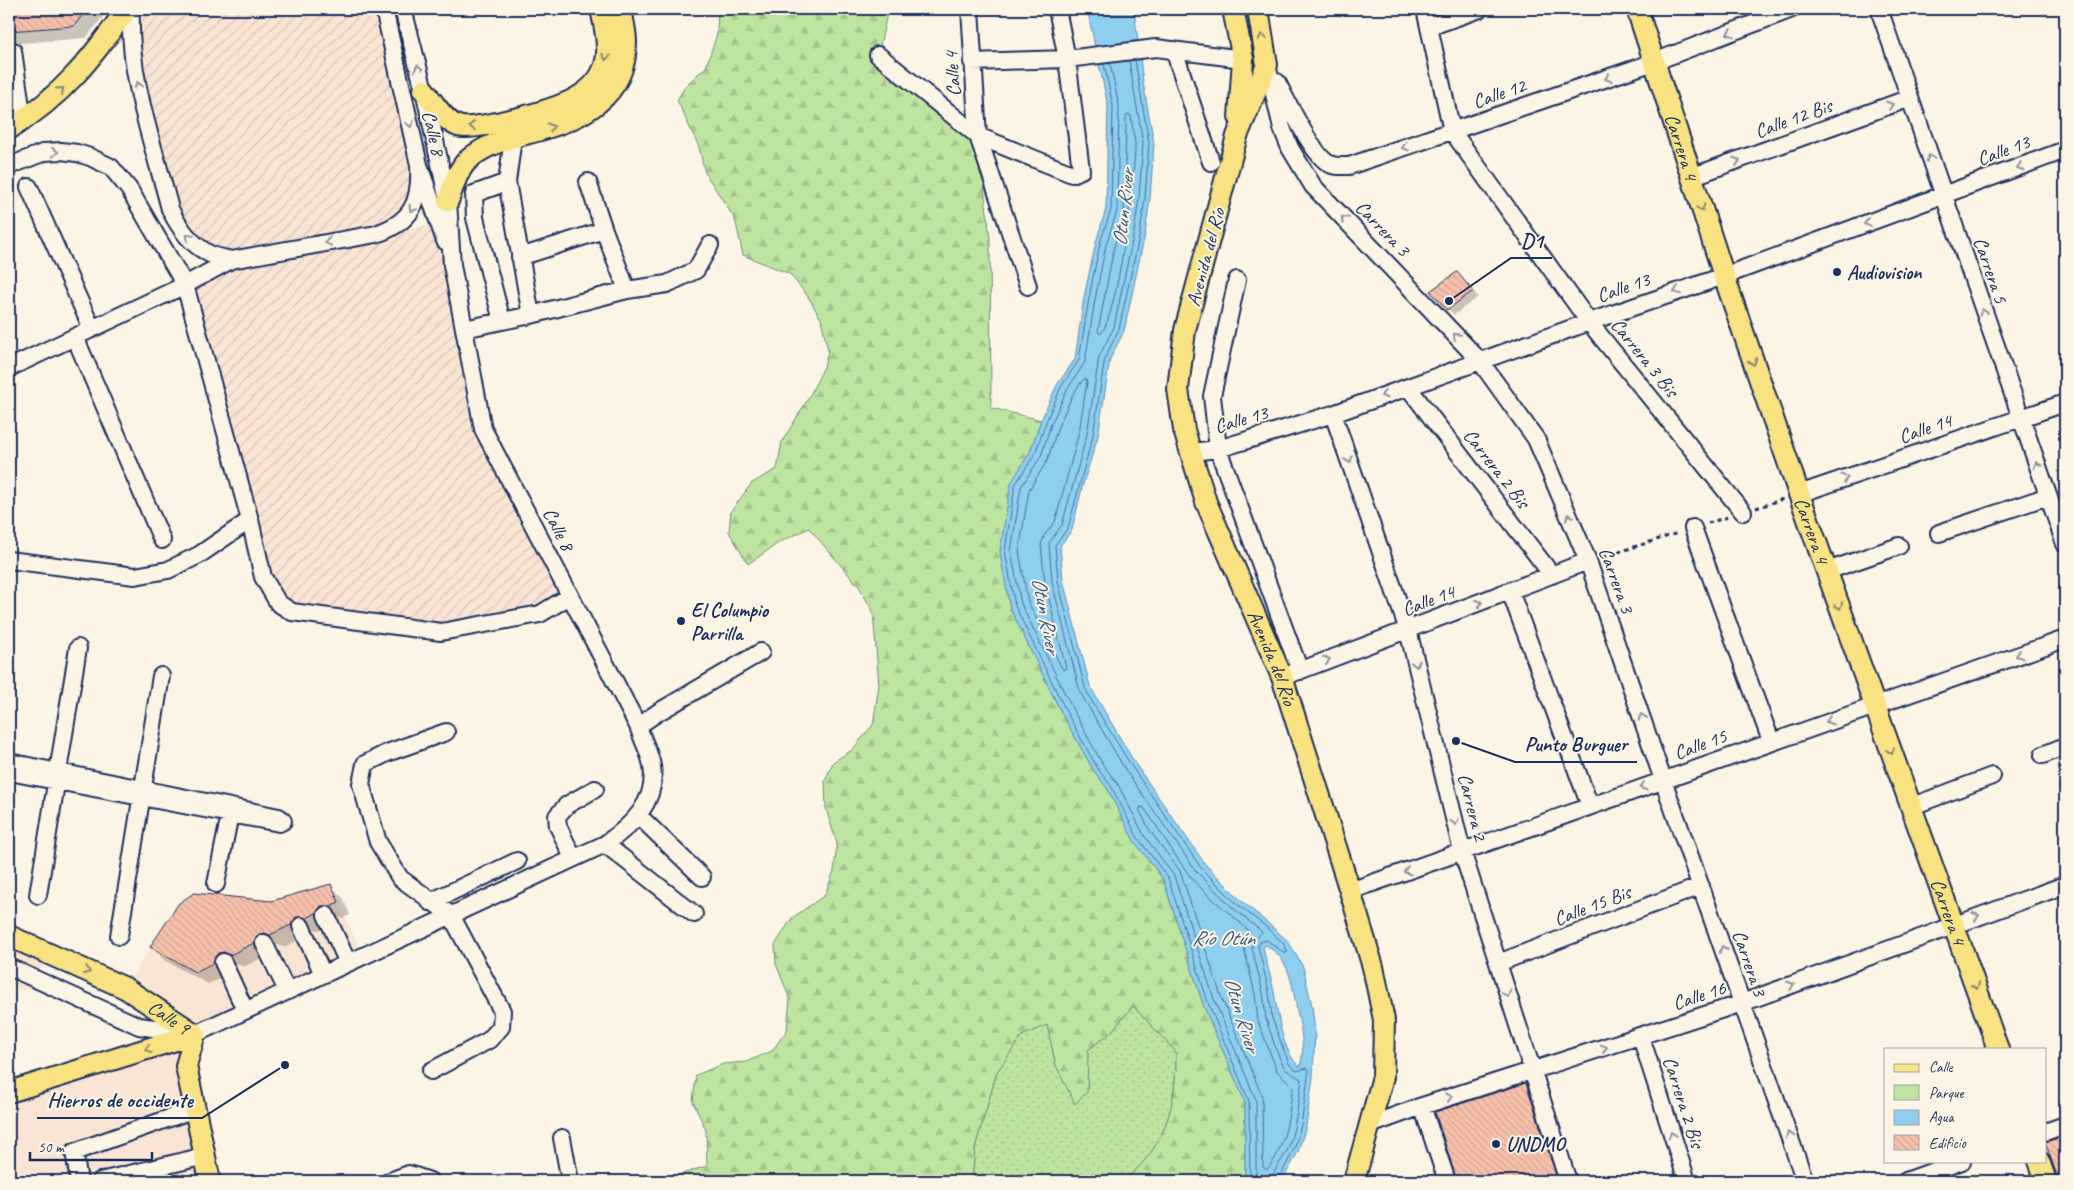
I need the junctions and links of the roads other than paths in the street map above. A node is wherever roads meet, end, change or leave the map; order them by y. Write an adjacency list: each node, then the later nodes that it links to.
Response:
1 (127, 9): 27 (main road, one-way to 1)
2 (132, 9): 45 (street, one-way to 2)
3 (384, 9): 34 (street, Calle 8, one-way to 34)
4 (403, 9): 25 (street, Calle 8, one-way to 4)
5 (601, 9): 25 (main road, one-way to 25)
6 (621, 9): 31 (main road, one-way to 6)
7 (970, 9): 22 (street, Calle 4)
8 (1057, 9): 20 (street)
9 (1233, 9): 21 (main road)
10 (1258, 9): 24 (main road, one-way to 10)
11 (1425, 9): 16 (street, Carrera 3 Bis)
12 (1480, 9): 16 (street)
13 (1637, 9): 23 (main road, Carrera 4)
14 (1792, 9): 23 (street, Calle 12, one-way to 23)
15 (1878, 9): 26 (street, Carrera 5)
16 (1429, 27): 28 (street, Carrera 3 Bis)
17 (1174, 50): 20 (street); 21 (street); 33 (street)
18 (13, 51): 27 (street)
19 (878, 55): 29 (street)
20 (1067, 59): 22 (street); 29 (street)
21 (1243, 59): 30 (main road)
22 (972, 62): 29 (street, Calle 4)
23 (1654, 62): 28 (street, Calle 12, one-way to 28); 36 (main road, Carrera 4)
24 (1267, 65): 28 (street, Calle 12, one-way to 24); 30 (main road); 58 (street, Carrera 3, one-way to 24)
25 (424, 90): 41 (street, Calle 8)
26 (1910, 98): 36 (street, Calle 12 Bis, one-way to 26); 40 (street, Carrera 5, one-way to 26)
27 (16, 125)
28 (1452, 131): 54 (street, Carrera 3 Bis)
29 (978, 136): 50 (street, Calle 4)
30 (1237, 136): 65 (main road, Avenida del Río)
31 (513, 138): 37 (street); 41 (main road)
32 (2065, 150): 40 (street, Calle 13, one-way to 40)
33 (1211, 162)
34 (420, 165): 45 (street, one-way to 45); 46 (street, Calle 8)
35 (9, 166): 49 (street, one-way to 49)
36 (1691, 177): 47 (main road, Carrera 4, one-way to 47)
37 (507, 182): 44 (street); 53 (street)
38 (588, 182): 42 (street)
39 (29, 187): 55 (street)
40 (1942, 195): 47 (street, Calle 13, one-way to 47); 63 (street, Carrera 5, one-way to 40)
41 (448, 201): 46 (street, Calle 8)
42 (604, 230): 44 (street); 51 (street)
43 (710, 245): 51 (street)
44 (520, 257): 52 (street)
45 (231, 260): 49 (street)
46 (452, 265): 56 (street, Calle 8)
47 (1724, 276): 54 (street, Calle 13, one-way to 54); 66 (main road, Carrera 4, one-way to 66)
48 (1238, 280): 64 (street)
49 (185, 285): 55 (street); 69 (street)
50 (1028, 286)
51 (627, 290): 52 (street)
52 (531, 315): 53 (street)
53 (502, 321): 56 (street)
54 (1589, 322): 58 (street, Calle 13); 68 (street, Carrera 3 Bis)
55 (92, 329): 57 (street)
56 (464, 329): 80 (street, Calle 8)
57 (75, 337): 59 (street); 72 (street)
58 (1480, 361): 60 (street, Calle 13); 76 (street, Carrera 3, one-way to 58)
59 (9, 368)
60 (1408, 387): 62 (street, Calle 13, one-way to 62); 78 (street, Carrera 2 Bis)
61 (2065, 402): 63 (street, Calle 14)
62 (1332, 414): 64 (street, Calle 13); 81 (street, Carrera 2, one-way to 81)
63 (2020, 418): 66 (street, Calle 14, one-way to 63); 67 (street, Carrera 5, one-way to 63)
64 (1218, 449): 65 (street, Calle 13); 85 (street)
65 (1191, 452): 85 (main road, Avenida del Río)
66 (1799, 494): 77 (main road, Carrera 4)
67 (2048, 496): 71 (street); 73 (street, Carrera 5)
68 (1743, 512)
69 (250, 520): 75 (street); 80 (street)
70 (1693, 528): 90 (street)
71 (1939, 533)
72 (162, 540)
73 (2065, 544)
74 (1899, 546): 77 (street)
75 (9, 560)
76 (1588, 562): 78 (street, Calle 14); 97 (street, Carrera 3, one-way to 76)
77 (1827, 571): 87 (main road, Carrera 4, one-way to 87)
78 (1552, 575): 79 (street, Calle 14)
79 (1510, 591): 81 (street, Calle 14, one-way to 79); 100 (street)
80 (570, 596): 88 (street, Calle 8)
81 (1408, 630): 85 (street, Calle 14, one-way to 81); 105 (street, Carrera 2, one-way to 105)
82 (2065, 639): 87 (street, Calle 15, one-way to 87)
83 (78, 648): 95 (street)
84 (761, 652): 88 (street)
85 (1291, 674): 112 (main road, Avenida del Río)
86 (161, 676): 99 (street)
87 (1875, 705): 90 (street, Calle 15, one-way to 90); 101 (main road, Carrera 4, one-way to 101)
88 (638, 726): 103 (street, Calle 8)
89 (446, 732): 114 (street)
90 (1771, 741): 97 (street, Calle 15)
91 (2065, 746): 92 (street)
92 (2044, 754)
93 (9, 762): 95 (street)
94 (9, 772): 95 (street)
95 (57, 776): 99 (street); 113 (street)
96 (1992, 776): 101 (street)
97 (1663, 780): 100 (street, Calle 15, one-way to 100); 111 (street, Carrera 3)
98 (595, 789): 106 (street)
99 (142, 793): 102 (street); 102 (street); 120 (street)
100 (1590, 806): 105 (street, Calle 15)
101 (1910, 807): 118 (main road, Carrera 4)
102 (230, 814): 109 (street)
103 (639, 816): 104 (street, Calle 8); 108 (street)
104 (605, 844): 106 (street, Calle 8); 115 (street)
105 (1462, 851): 112 (street, Calle 15, one-way to 112); 125 (street, Carrera 2)
106 (574, 858): 117 (street, Calle 8)
107 (517, 861): 114 (street)
108 (702, 877)
109 (216, 884)
110 (2065, 885): 118 (street, Calle 16, one-way to 110)
111 (1701, 886): 125 (street, Calle 15 Bis); 129 (street, Carrera 3, one-way to 111)
112 (1350, 890): 139 (main road, Avenida del Río)
113 (38, 895)
114 (430, 902): 117 (street)
115 (694, 914)
116 (326, 915): 124 (street)
117 (450, 915): 124 (street, Calle 8); 134 (street)
118 (1954, 924): 129 (street, Calle 16, one-way to 118); 133 (main road, Carrera 4, one-way to 133)
119 (301, 926): 127 (street)
120 (119, 936)
121 (9, 937): 131 (main road, Calle 9, one-way to 131)
122 (264, 943): 128 (street)
123 (223, 962): 130 (street)
124 (348, 963): 127 (street, Calle 8)
125 (1498, 963): 135 (street, Carrera 2, one-way to 135)
126 (9, 967): 131 (street)
127 (324, 974): 128 (street, Calle 8)
128 (286, 991): 130 (street, Calle 8)
129 (1742, 1003): 132 (street, Calle 16); 156 (street, Carrera 3, one-way to 129)
130 (245, 1010): 131 (street, Calle 8)
131 (195, 1034): 136 (main road, one-way to 136); 138 (main road, Calle 9)
132 (1641, 1036): 135 (street, Calle 16, one-way to 132); 155 (street, Carrera 2 Bis, one-way to 132)
133 (1998, 1048)
134 (431, 1071)
135 (1532, 1071): 137 (street, Calle 16, one-way to 135); 154 (street, Carrera 2)
136 (9, 1092)
137 (1422, 1106): 139 (street, Calle 16); 153 (street)
138 (195, 1109): 143 (main road, Calle 9); 146 (street)
139 (1370, 1125): 152 (main road, Avenida del Río)
140 (2065, 1125): 141 (street)
141 (2046, 1132)
142 (562, 1138): 151 (street)
143 (205, 1156): 147 (street); 148 (main road, Calle 9)
144 (1959, 1162): 157 (street)
145 (2039, 1162): 158 (main road)
146 (79, 1181)
147 (100, 1181)
148 (210, 1181)
149 (390, 1181): 150 (street)
150 (430, 1181)
151 (570, 1181)
152 (1354, 1181)
153 (1447, 1181)
154 (1568, 1181)
155 (1687, 1181)
156 (1805, 1181)
157 (1910, 1181)
158 (2046, 1181)

